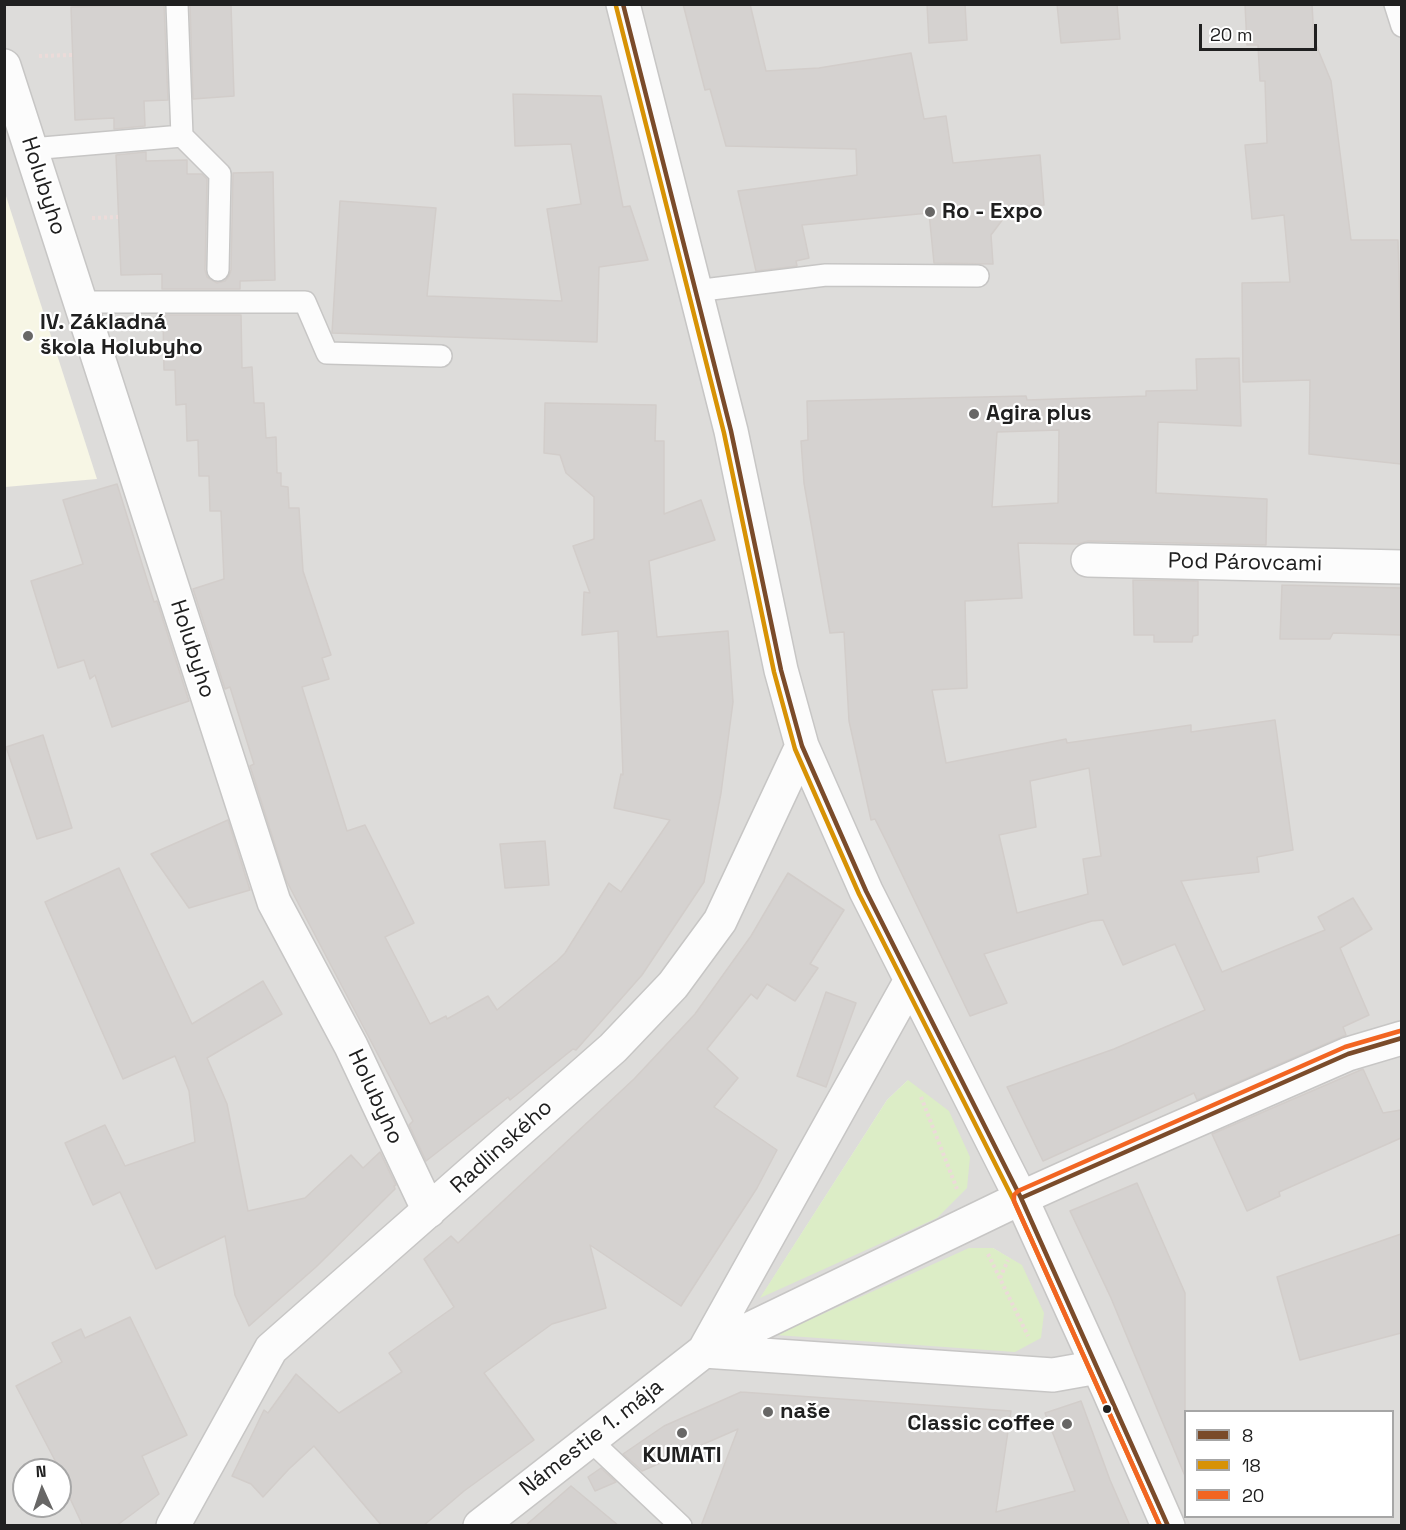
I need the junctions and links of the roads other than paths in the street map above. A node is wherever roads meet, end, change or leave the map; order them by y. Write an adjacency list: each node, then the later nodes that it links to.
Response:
1 (177, 4): 6 (lane)
2 (623, 4): 10 (street)
3 (1395, 4): 4 (lane)
4 (1401, 26)
5 (19, 61): 7 (street, Holubyho)
6 (182, 135): 7 (lane); 8 (lane)
7 (31, 149): 11 (street, Holubyho)
8 (218, 270)
9 (978, 276): 10 (lane)
10 (695, 291): 15 (street)
11 (80, 302): 12 (lane); 19 (street, Holubyho)
12 (441, 356)
13 (1088, 560): 14 (street, Pod Párovcami)
14 (1401, 567)
15 (802, 747): 16 (street); 19 (street, Radlinského)
16 (911, 980): 18 (street); 20 (street, Námestie 1. mája)
17 (1401, 1038): 18 (street, Námestie 1. mája)
18 (1021, 1198): 20 (street, Námestie 1. mája); 21 (street)
19 (429, 1211): 23 (street, Radlinského)
20 (704, 1352): 21 (street); 22 (street, Námestie 1. mája)
21 (1098, 1367): 26 (street)
22 (590, 1440): 24 (street, Námestie 1. mája); 25 (lane)
23 (173, 1526)
24 (480, 1526)
25 (681, 1526)
26 (1168, 1526)

